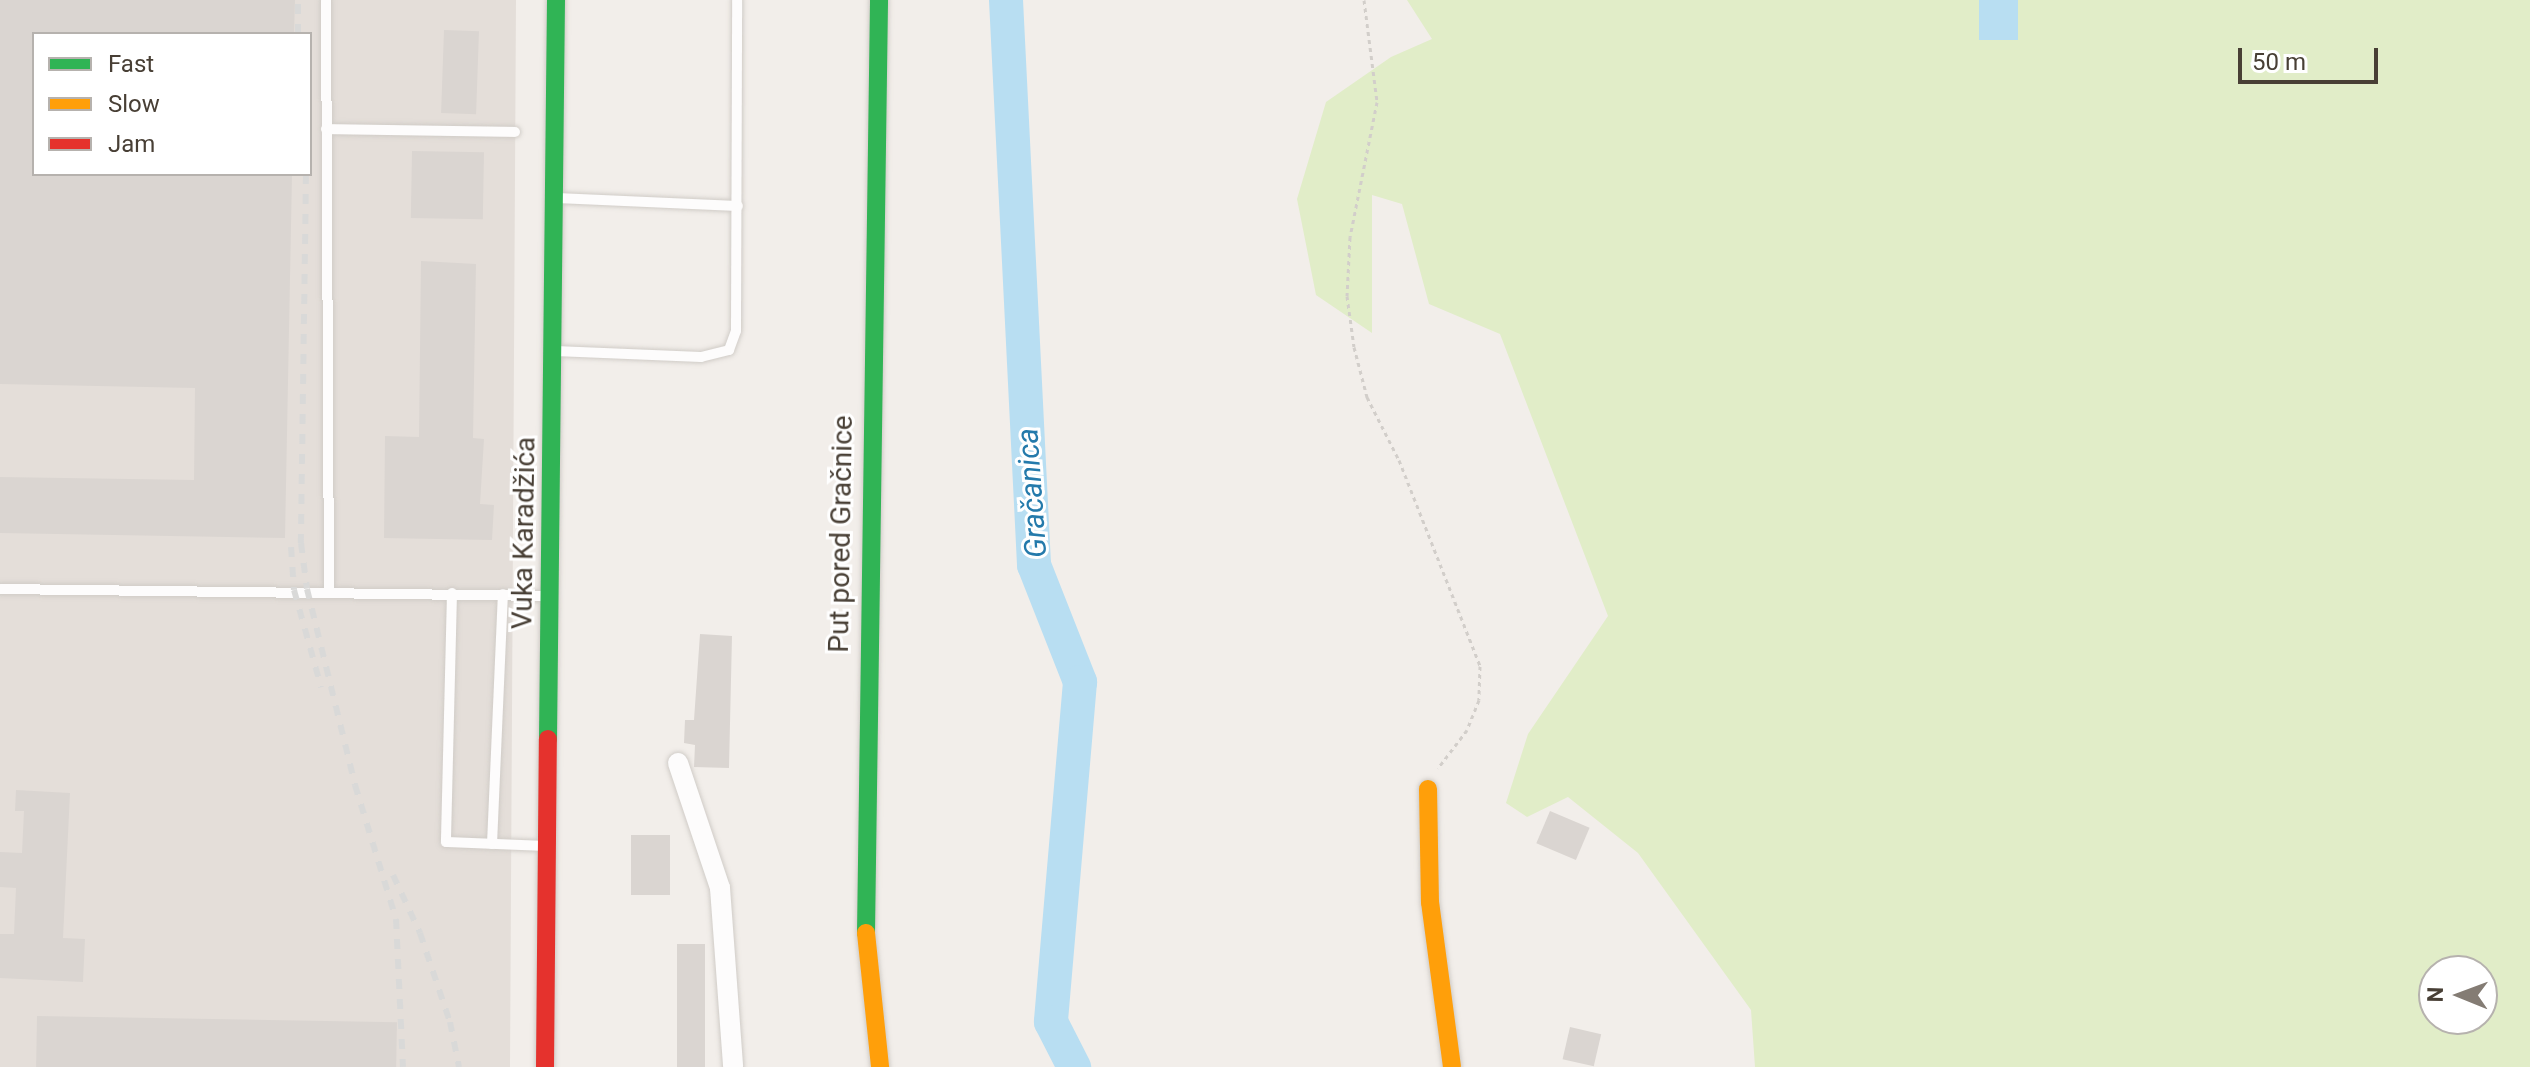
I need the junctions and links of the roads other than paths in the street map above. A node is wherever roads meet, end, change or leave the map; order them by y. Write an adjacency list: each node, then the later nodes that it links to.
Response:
1 (326, 0): 5 (lane)
2 (556, 0): 7 (street, Vuka Karadžića)
3 (737, 0): 8 (lane)
4 (879, 0): 21 (street, Put pored Gračnice)
5 (326, 129): 6 (lane); 11 (lane)
6 (515, 132)
7 (554, 198): 8 (lane); 9 (street, Vuka Karadžića)
8 (738, 206): 9 (lane)
9 (553, 351): 14 (street, Vuka Karadžića)
10 (0, 589): 11 (lane)
11 (329, 590): 12 (lane)
12 (452, 593): 13 (lane); 17 (lane)
13 (503, 594): 14 (lane); 17 (lane)
14 (551, 596): 18 (street, Vuka Karadžića)
15 (678, 763): 20 (street)
16 (1428, 789): 22 (street)
17 (492, 844): 18 (lane)
18 (548, 846): 19 (street, Vuka Karadžića)
19 (545, 1067)
20 (733, 1067)
21 (880, 1067)
22 (1452, 1067)

